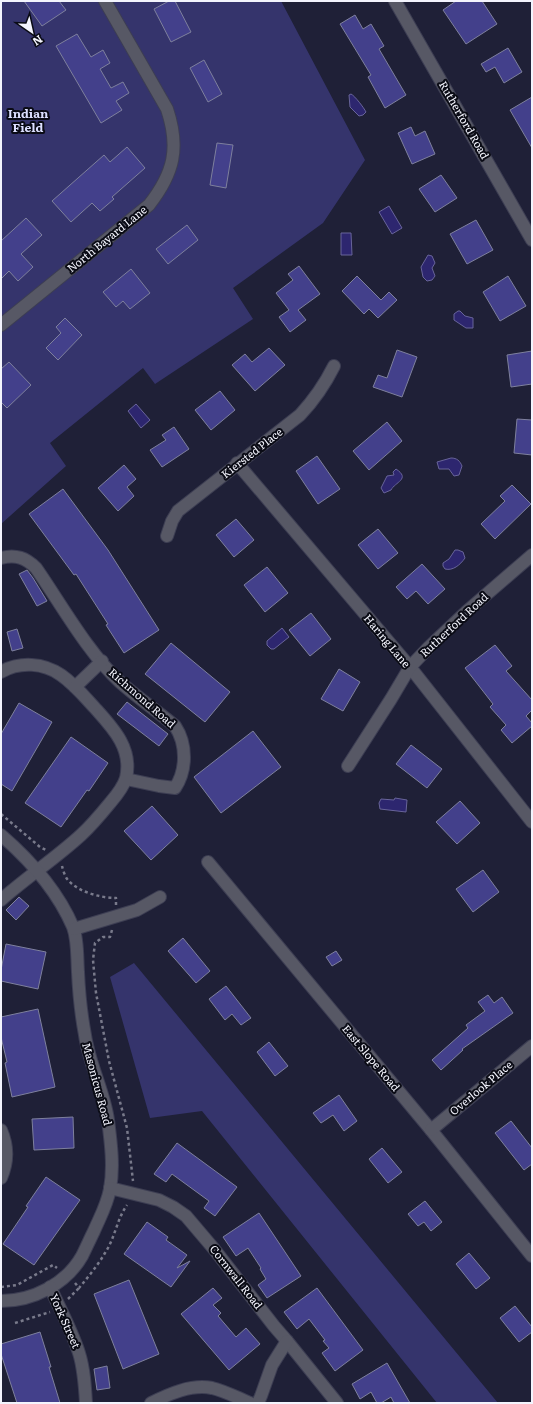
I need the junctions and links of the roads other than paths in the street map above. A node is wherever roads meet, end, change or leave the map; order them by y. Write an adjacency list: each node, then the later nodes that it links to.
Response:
1 (105, 1): 4 (street, North Bayard Lane)
2 (395, 1): 3 (street, Rutherford Road)
3 (532, 240)
4 (1, 325)
5 (334, 366): 6 (street, Kiersted Place)
6 (238, 463): 7 (street, Kiersted Place); 11 (street, Haring Lane)
7 (167, 536)
8 (532, 555): 11 (street, Rutherford Road)
9 (1, 558): 10 (street, Richmond Road)
10 (102, 661): 13 (street); 15 (street, Richmond Road)
11 (410, 667): 14 (street, Rutherford Road); 16 (street, Haring Lane)
12 (1, 670): 13 (street)
13 (75, 687): 15 (street)
14 (348, 766)
15 (126, 779): 19 (street)
16 (532, 822)
17 (1, 835): 19 (street, Masonicus Road)
18 (208, 862): 25 (street, East Slope Road)
19 (37, 871): 21 (street); 22 (street, Masonicus Road)
20 (160, 897): 22 (street)
21 (1, 900)
22 (74, 929): 27 (street, Masonicus Road)
23 (532, 1046): 25 (street, Overlook Place)
24 (1, 1130): 26 (street)
25 (431, 1130): 28 (street, East Slope Road)
26 (1, 1178)
27 (110, 1188): 29 (street, Masonicus Road); 31 (street, Cornwall Road)
28 (532, 1256)
29 (50, 1287): 30 (street, Masonicus Road); 32 (street, York Street)
30 (1, 1301)
31 (287, 1341): 35 (street); 36 (street, Cornwall Road)
32 (86, 1403)
33 (151, 1403): 34 (street)
34 (250, 1403)
35 (258, 1403)
36 (336, 1403)

